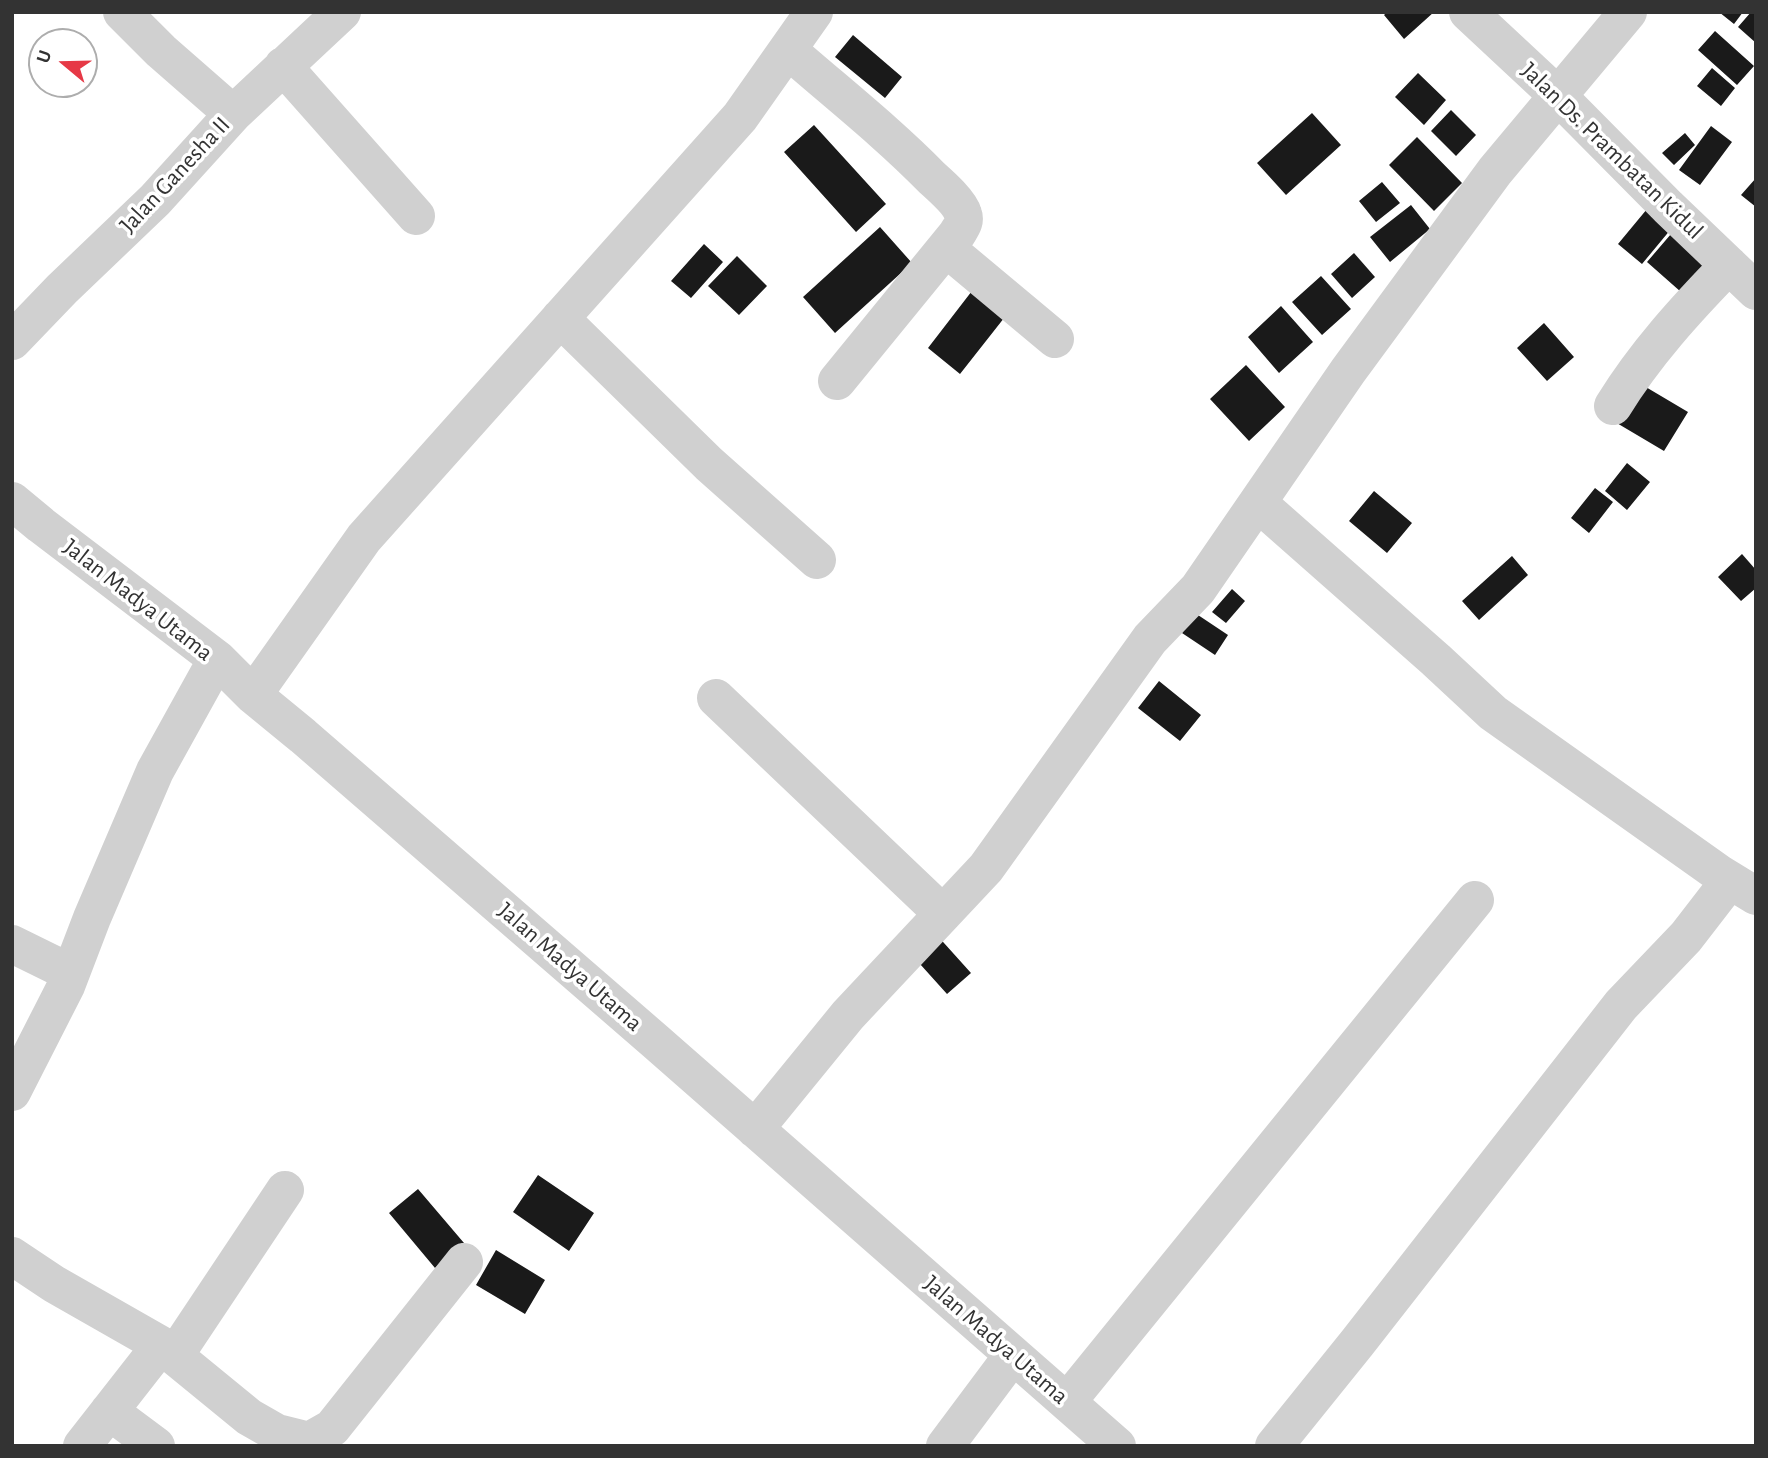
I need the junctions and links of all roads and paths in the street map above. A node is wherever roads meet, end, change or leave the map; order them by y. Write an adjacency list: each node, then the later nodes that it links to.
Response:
1 (121, 12): 9 (street)
2 (342, 12): 7 (street, Jalan Ganesha II)
3 (814, 12): 6 (street)
4 (1468, 12): 8 (street, Jalan Ds. Prambatan Kidul)
5 (1628, 12): 8 (street)
6 (788, 50): 11 (street); 14 (street)
7 (283, 66): 9 (street, Jalan Ganesha II); 10 (street)
8 (1557, 95): 12 (street, Jalan Ds. Prambatan Kidul); 20 (street)
9 (233, 114): 16 (street, Jalan Ganesha II)
10 (416, 216)
11 (946, 248): 15 (street); 17 (street)
12 (1729, 265): 13 (street, Jalan Ds. Prambatan Kidul); 18 (street)
13 (1756, 291)
14 (560, 318): 21 (street); 23 (street)
15 (1055, 339)
16 (12, 341)
17 (837, 381)
18 (1613, 406)
19 (12, 501): 22 (street, Jalan Madya Utama)
20 (1255, 506): 25 (street); 27 (street)
21 (817, 560)
22 (217, 659): 23 (street, Jalan Madya Utama); 29 (street)
23 (253, 695): 31 (street, Jalan Madya Utama)
24 (716, 698): 27 (street)
25 (1725, 899): 43 (street)
26 (1475, 900): 37 (street)
27 (943, 914): 31 (street)
28 (12, 944): 29 (street)
29 (71, 973): 30 (street)
30 (12, 1092)
31 (755, 1129): 36 (street, Jalan Madya Utama)
32 (285, 1190): 35 (street)
33 (12, 1256): 35 (street)
34 (464, 1262): 35 (street)
35 (168, 1350): 38 (street)
36 (1013, 1355): 37 (street, Jalan Madya Utama); 41 (street)
37 (1067, 1402): 42 (street, Jalan Madya Utama)
38 (109, 1411): 39 (street); 40 (street)
39 (82, 1446)
40 (156, 1446)
41 (945, 1446)
42 (1117, 1446)
43 (1274, 1446)

